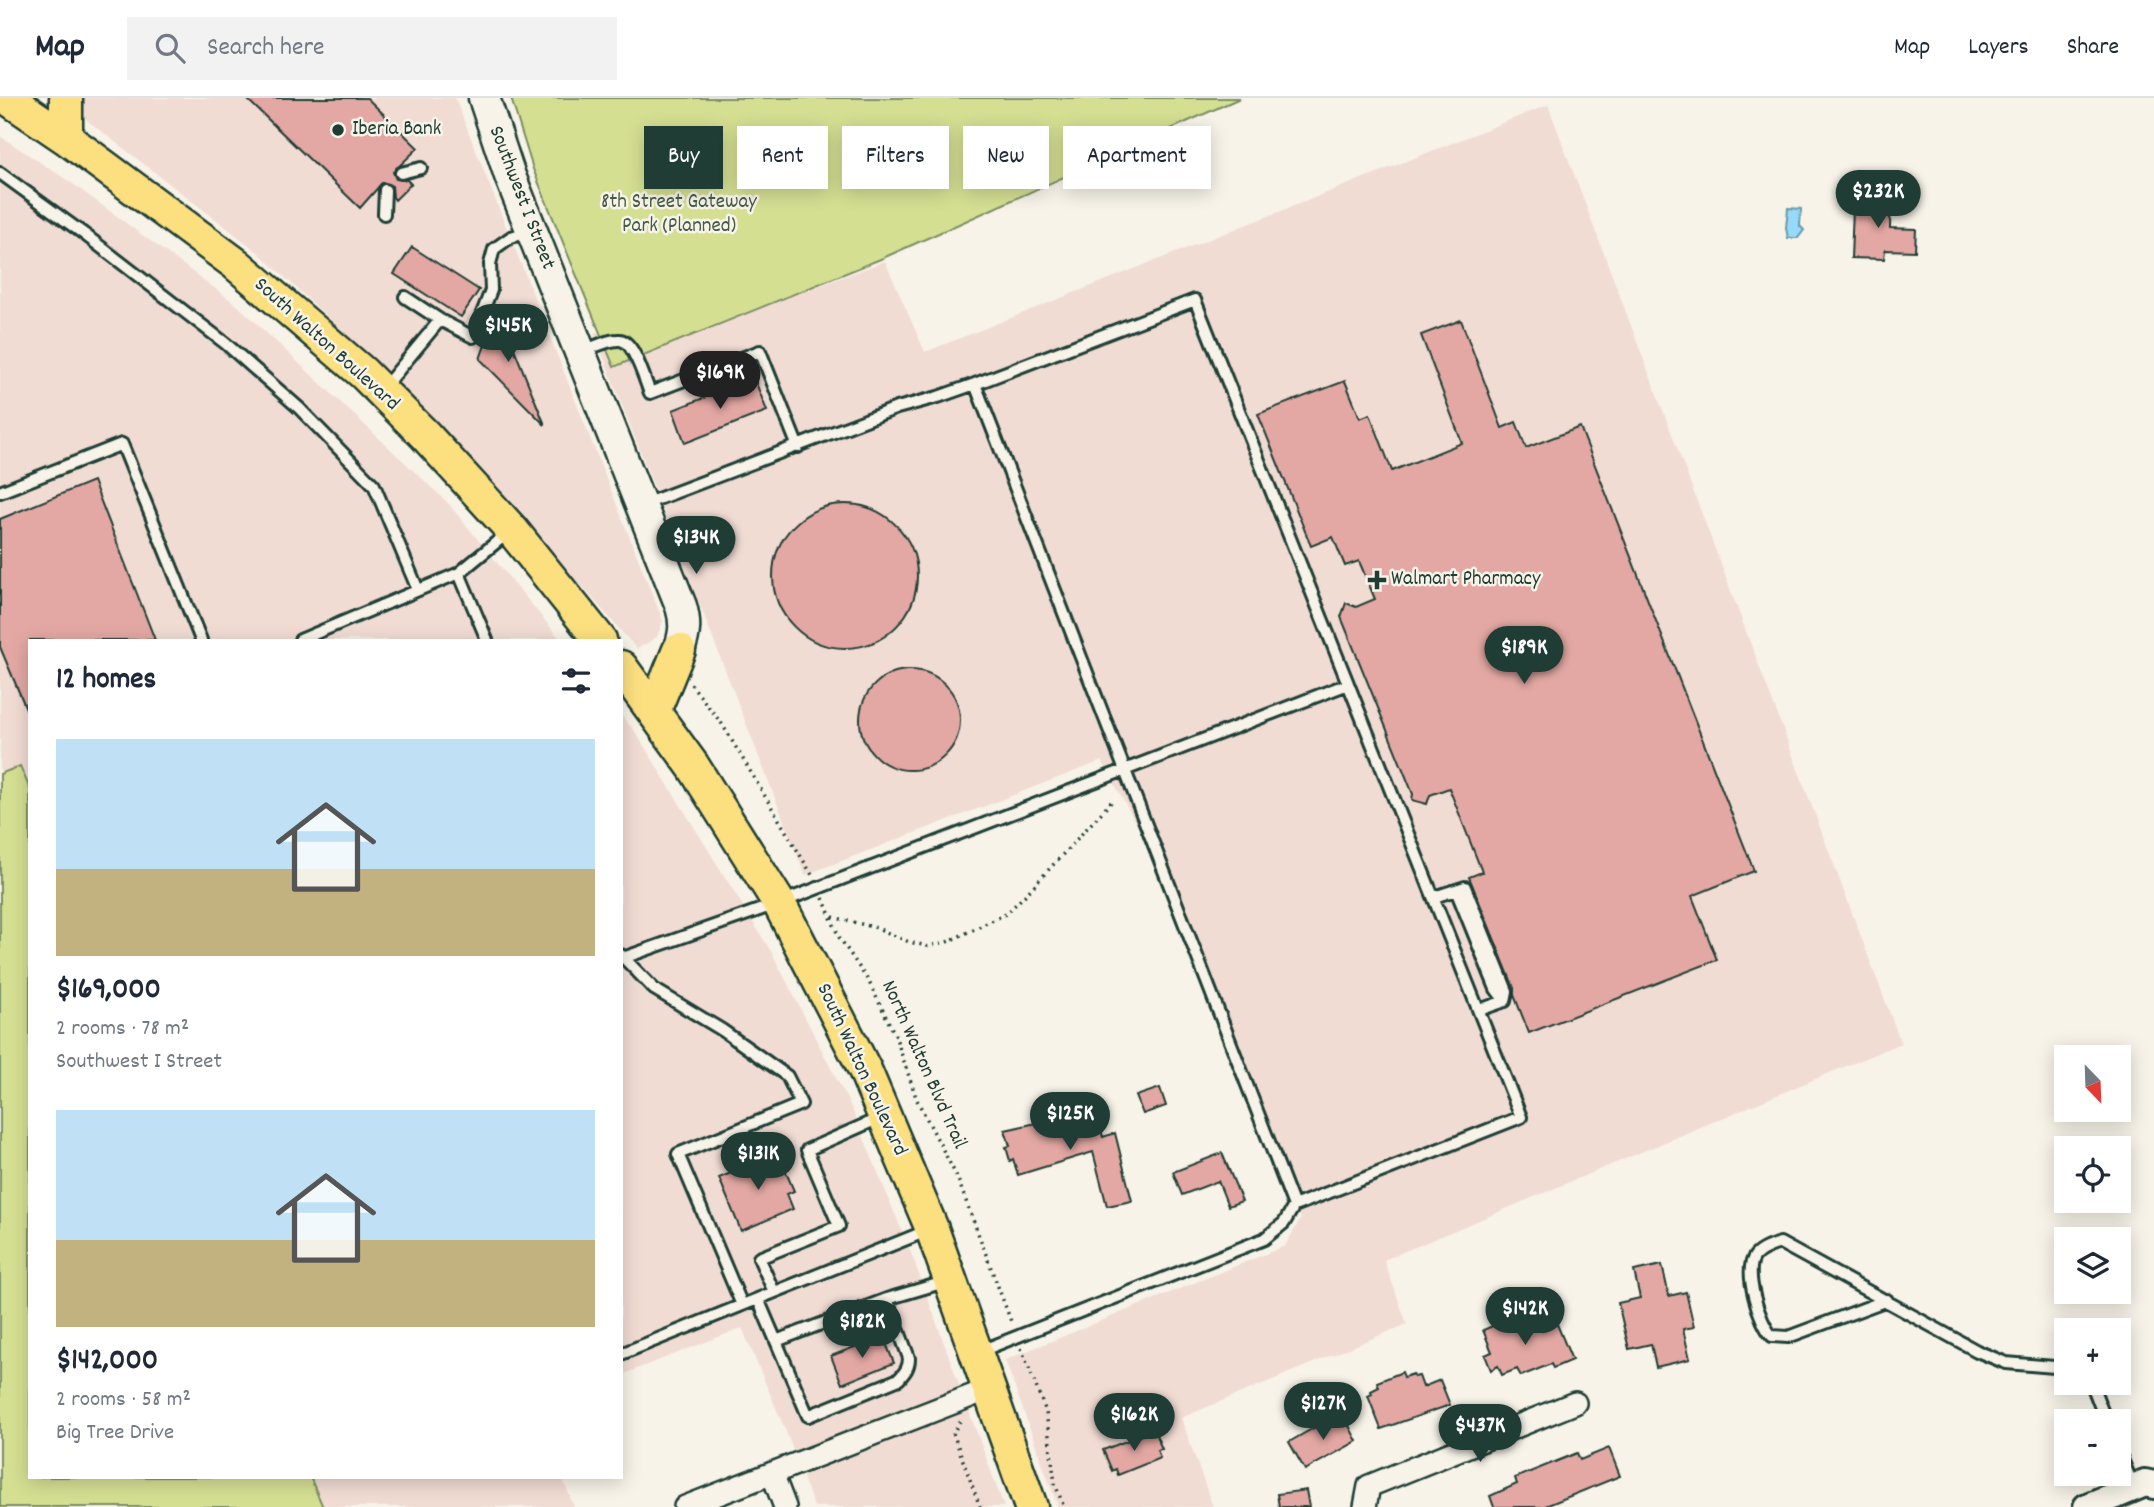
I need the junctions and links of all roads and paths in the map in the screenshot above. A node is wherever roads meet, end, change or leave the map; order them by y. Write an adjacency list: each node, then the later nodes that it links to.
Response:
1 (7, 98): 4 (main road, South Walton Boulevard)
2 (66, 98): 4 (main road)
3 (484, 98): 10 (main road, Southwest I Street)
4 (66, 138): 15 (main road, South Walton Boulevard)
5 (421, 168): 7 (lane)
6 (0, 173): 21 (lane)
7 (401, 173)
8 (385, 190): 9 (lane)
9 (384, 214)
10 (532, 231): 12 (lane); 13 (main road, Southwest I Street)
11 (405, 297): 12 (lane)
12 (440, 320): 15 (lane)
13 (581, 352): 16 (lane); 18 (main road, Southwest I Street)
14 (975, 384): 16 (lane); 30 (lane); 32 (lane)
15 (381, 391): 19 (main road, South Walton Boulevard)
16 (798, 447): 18 (lane)
17 (0, 492): 22 (lane)
18 (640, 506): 26 (main road, Southwest I Street)
19 (512, 530): 20 (lane); 25 (main road, South Walton Boulevard)
20 (459, 573): 21 (lane); 24 (lane)
21 (418, 590): 23 (lane)
22 (201, 639)
23 (302, 639)
24 (487, 639)
25 (599, 639)
26 (678, 650): 27 (main road); 31 (main road)
27 (623, 662)
28 (623, 670): 31 (main road, South Walton Boulevard)
29 (690, 683): 34 (path)
30 (1348, 684): 32 (lane); 35 (lane)
31 (654, 711): 36 (main road, South Walton Boulevard)
32 (1125, 770): 36 (lane); 43 (lane)
33 (1113, 800): 38 (path)
34 (810, 871)
35 (1434, 897): 41 (lane); 41 (lane)
36 (779, 903): 39 (lane); 42 (main road, South Walton Boulevard)
37 (828, 907): 38 (path, North Walton Blvd Trail)
38 (832, 917): 51 (path, North Walton Blvd Trail)
39 (623, 956)
40 (623, 957): 50 (lane)
41 (1479, 1010): 43 (lane)
42 (884, 1116): 44 (main road, South Walton Boulevard); 46 (lane)
43 (1294, 1206): 53 (lane)
44 (932, 1229): 45 (main road, South Walton Boulevard); 46 (lane)
45 (951, 1281): 48 (lane); 53 (main road, South Walton Boulevard)
46 (774, 1292): 47 (lane)
47 (758, 1299): 50 (lane); 52 (lane)
48 (887, 1299): 52 (lane); 52 (lane)
49 (1887, 1300): 49 (lane); 56 (lane)
50 (742, 1305): 54 (lane)
51 (1010, 1318)
52 (776, 1341)
53 (976, 1352): 57 (main road, South Walton Boulevard)
54 (623, 1353)
55 (1024, 1356): 67 (path)
56 (2054, 1367)
57 (989, 1389): 61 (street); 66 (main road, South Walton Boulevard)
58 (1575, 1403): 68 (street)
59 (963, 1418): 65 (path)
60 (2131, 1469): 62 (lane)
61 (772, 1473): 63 (street); 64 (street)
62 (2144, 1487): 69 (street)
63 (685, 1507)
64 (785, 1507)
65 (980, 1507)
66 (1031, 1507)
67 (1064, 1507)
68 (1365, 1507)
69 (2087, 1507)

